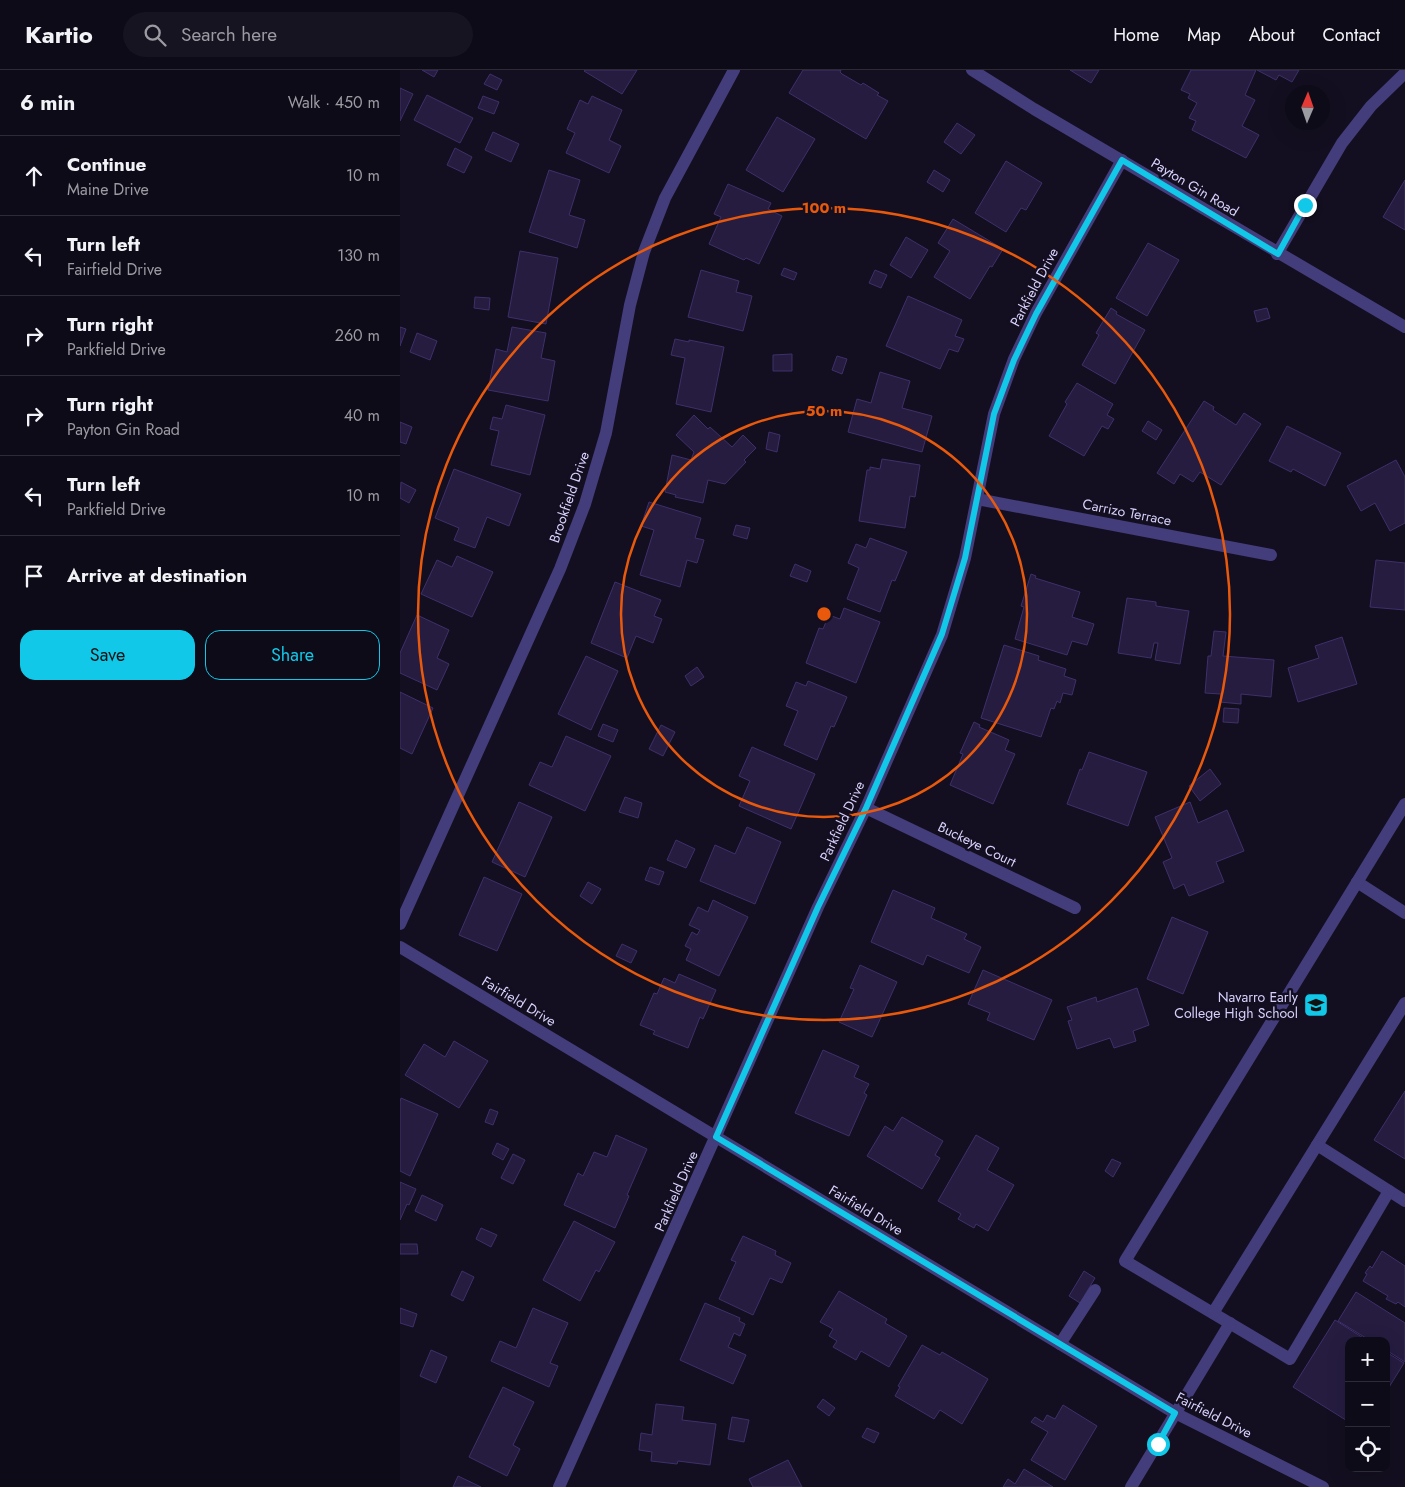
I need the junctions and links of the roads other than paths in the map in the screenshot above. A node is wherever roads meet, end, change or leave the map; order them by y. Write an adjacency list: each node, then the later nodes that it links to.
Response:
1 (734, 70): 14 (street, Brookfield Drive)
2 (972, 70): 4 (street, Payton Gin Road)
3 (1405, 73): 5 (street)
4 (1122, 160): 5 (street, Payton Gin Road); 7 (street, Parkfield Drive)
5 (1278, 254): 6 (street, Payton Gin Road)
6 (1405, 327)
7 (977, 499): 8 (street, Carrizo Terrace); 10 (street, Parkfield Drive)
8 (1271, 555)
9 (1405, 804): 11 (street)
10 (866, 808): 12 (street, Buckeye Court); 17 (street, Parkfield Drive)
11 (1356, 882): 13 (street); 22 (street)
12 (1075, 908)
13 (1405, 913)
14 (400, 924)
15 (400, 947): 17 (street, Fairfield Drive)
16 (1405, 1003): 18 (street)
17 (716, 1137): 24 (street, Fairfield Drive); 26 (street, Parkfield Drive)
18 (1317, 1145): 19 (street); 22 (street)
19 (1389, 1191): 20 (street); 23 (street)
20 (1405, 1201)
21 (1095, 1290): 24 (street)
22 (1213, 1313): 23 (street)
23 (1230, 1323): 25 (street)
24 (1060, 1344): 25 (street, Fairfield Drive)
25 (1175, 1413): 27 (street); 28 (street, Fairfield Drive)
26 (560, 1487)
27 (1132, 1487)
28 (1322, 1487)

